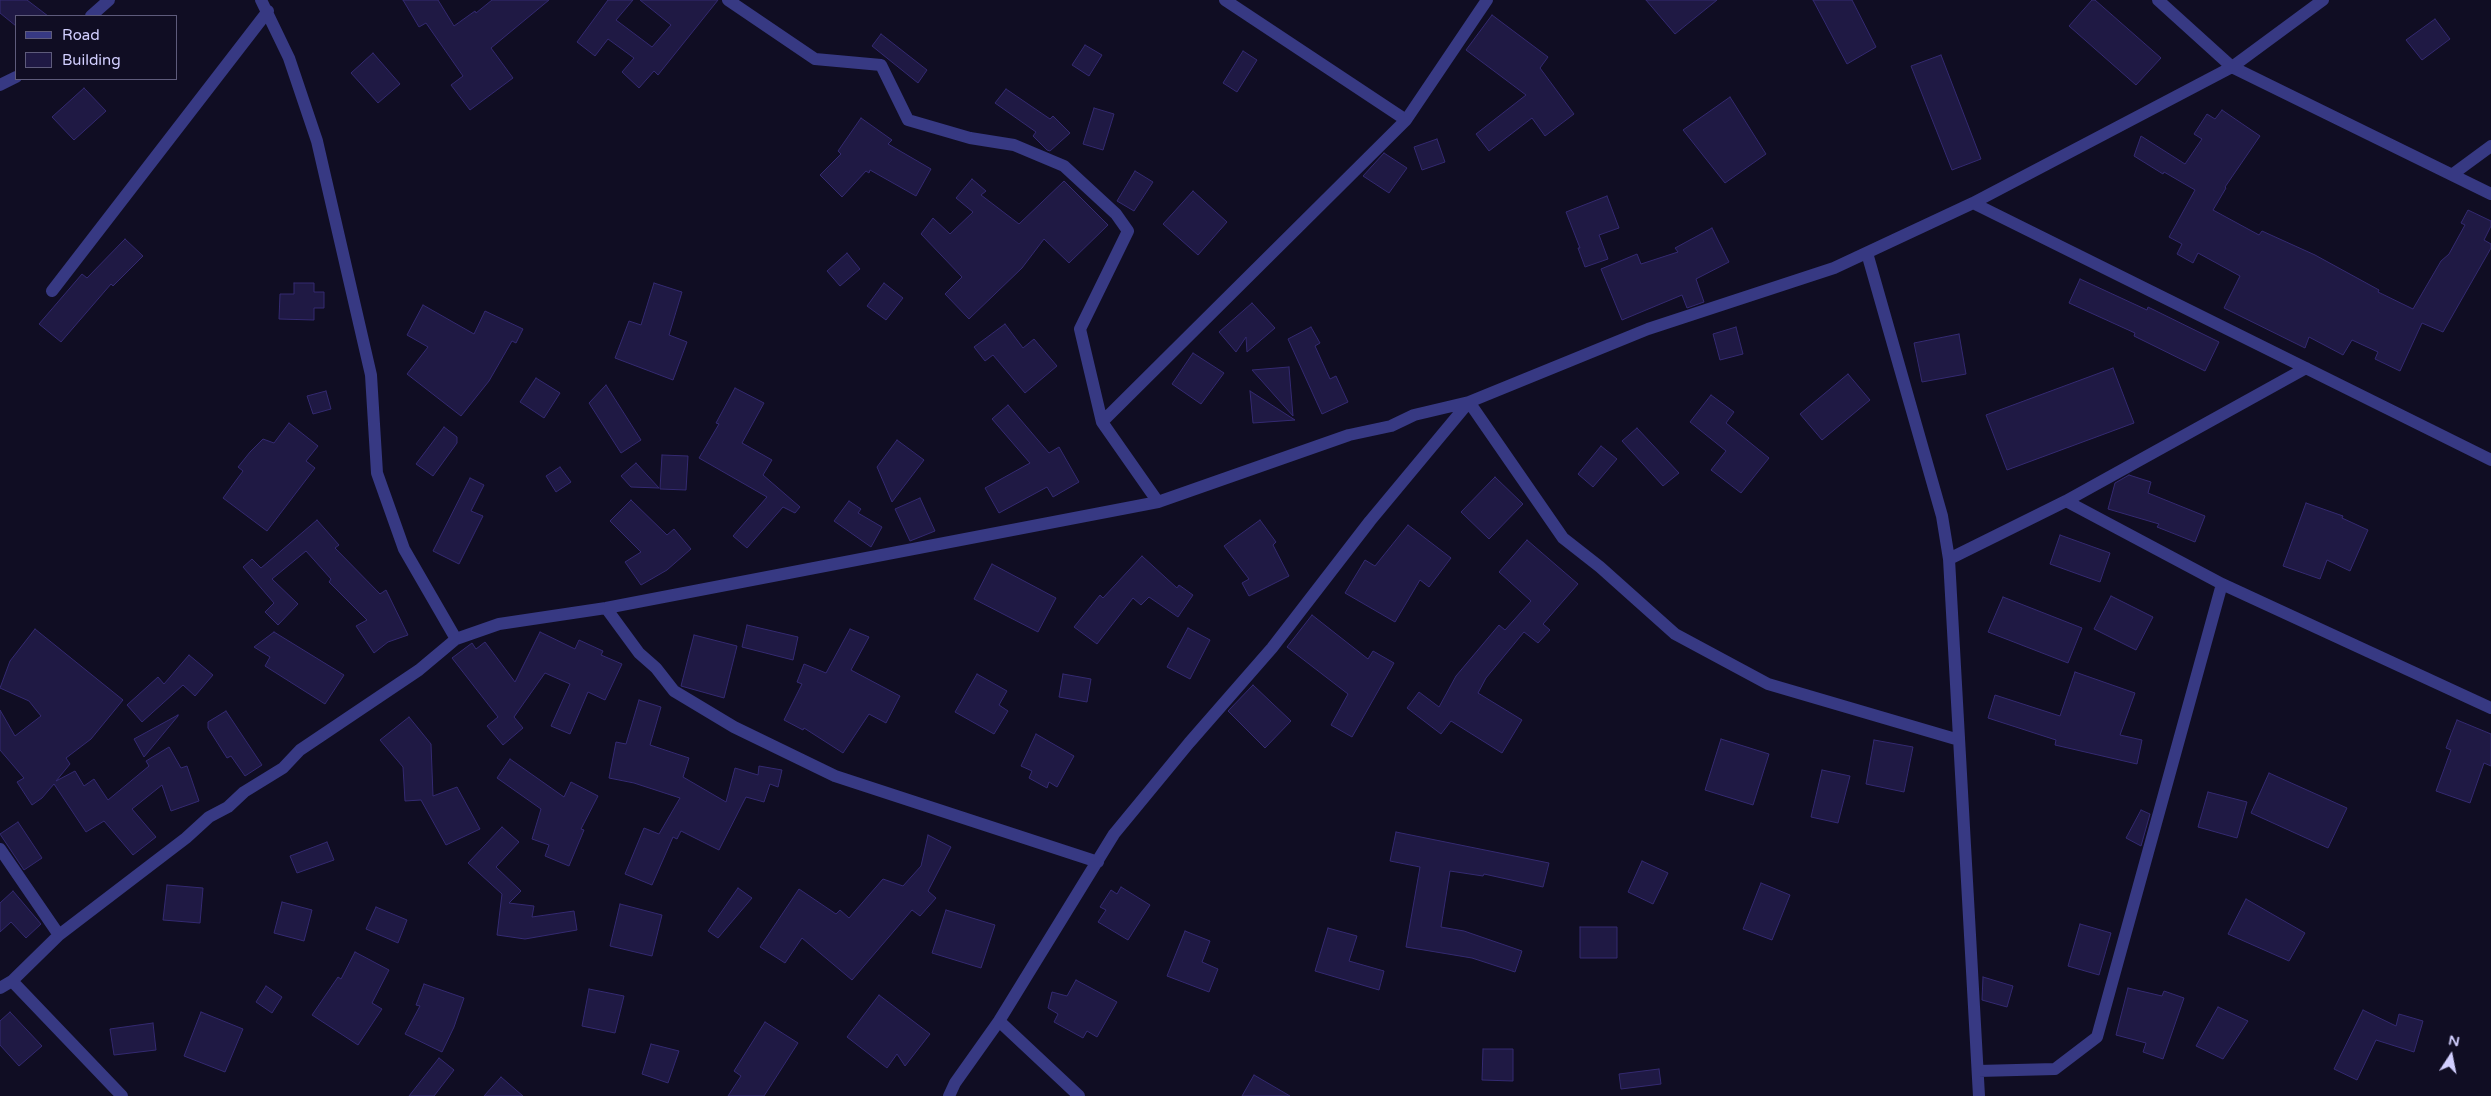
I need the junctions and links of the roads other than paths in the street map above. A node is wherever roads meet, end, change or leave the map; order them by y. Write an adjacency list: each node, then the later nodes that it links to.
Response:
1 (109, 0): 9 (street)
2 (261, 0): 8 (street)
3 (728, 0): 22 (street)
4 (1225, 0): 13 (street)
5 (1486, 0): 13 (street)
6 (2158, 0): 10 (street)
7 (2323, 0): 10 (street)
8 (268, 11): 19 (street); 29 (street)
9 (92, 15)
10 (2232, 67): 15 (street); 17 (street)
11 (15, 78): 12 (street)
12 (0, 85)
13 (1406, 120): 22 (street)
14 (2491, 146): 15 (street)
15 (2453, 174): 16 (street)
16 (2491, 194)
17 (1973, 203): 18 (street); 20 (street)
18 (1867, 252): 21 (street); 26 (street)
19 (52, 291)
20 (2306, 368): 23 (street); 24 (street)
21 (1469, 402): 25 (street); 31 (street); 33 (street)
22 (1102, 422): 25 (street)
23 (2491, 460)
24 (2066, 501): 26 (street); 27 (street)
25 (1158, 502): 28 (street)
26 (1949, 559): 31 (street)
27 (2222, 584): 30 (street); 38 (street)
28 (606, 608): 29 (street); 33 (street)
29 (456, 639): 34 (street)
30 (2491, 708)
31 (1959, 740): 38 (street)
32 (0, 848): 34 (street)
33 (1098, 862): 37 (street)
34 (60, 935): 35 (street)
35 (12, 980): 36 (street); 39 (street)
36 (0, 988)
37 (999, 1020): 40 (street); 41 (street)
38 (1978, 1071): 42 (street)
39 (122, 1096)
40 (949, 1096)
41 (1079, 1096)
42 (1979, 1096)

